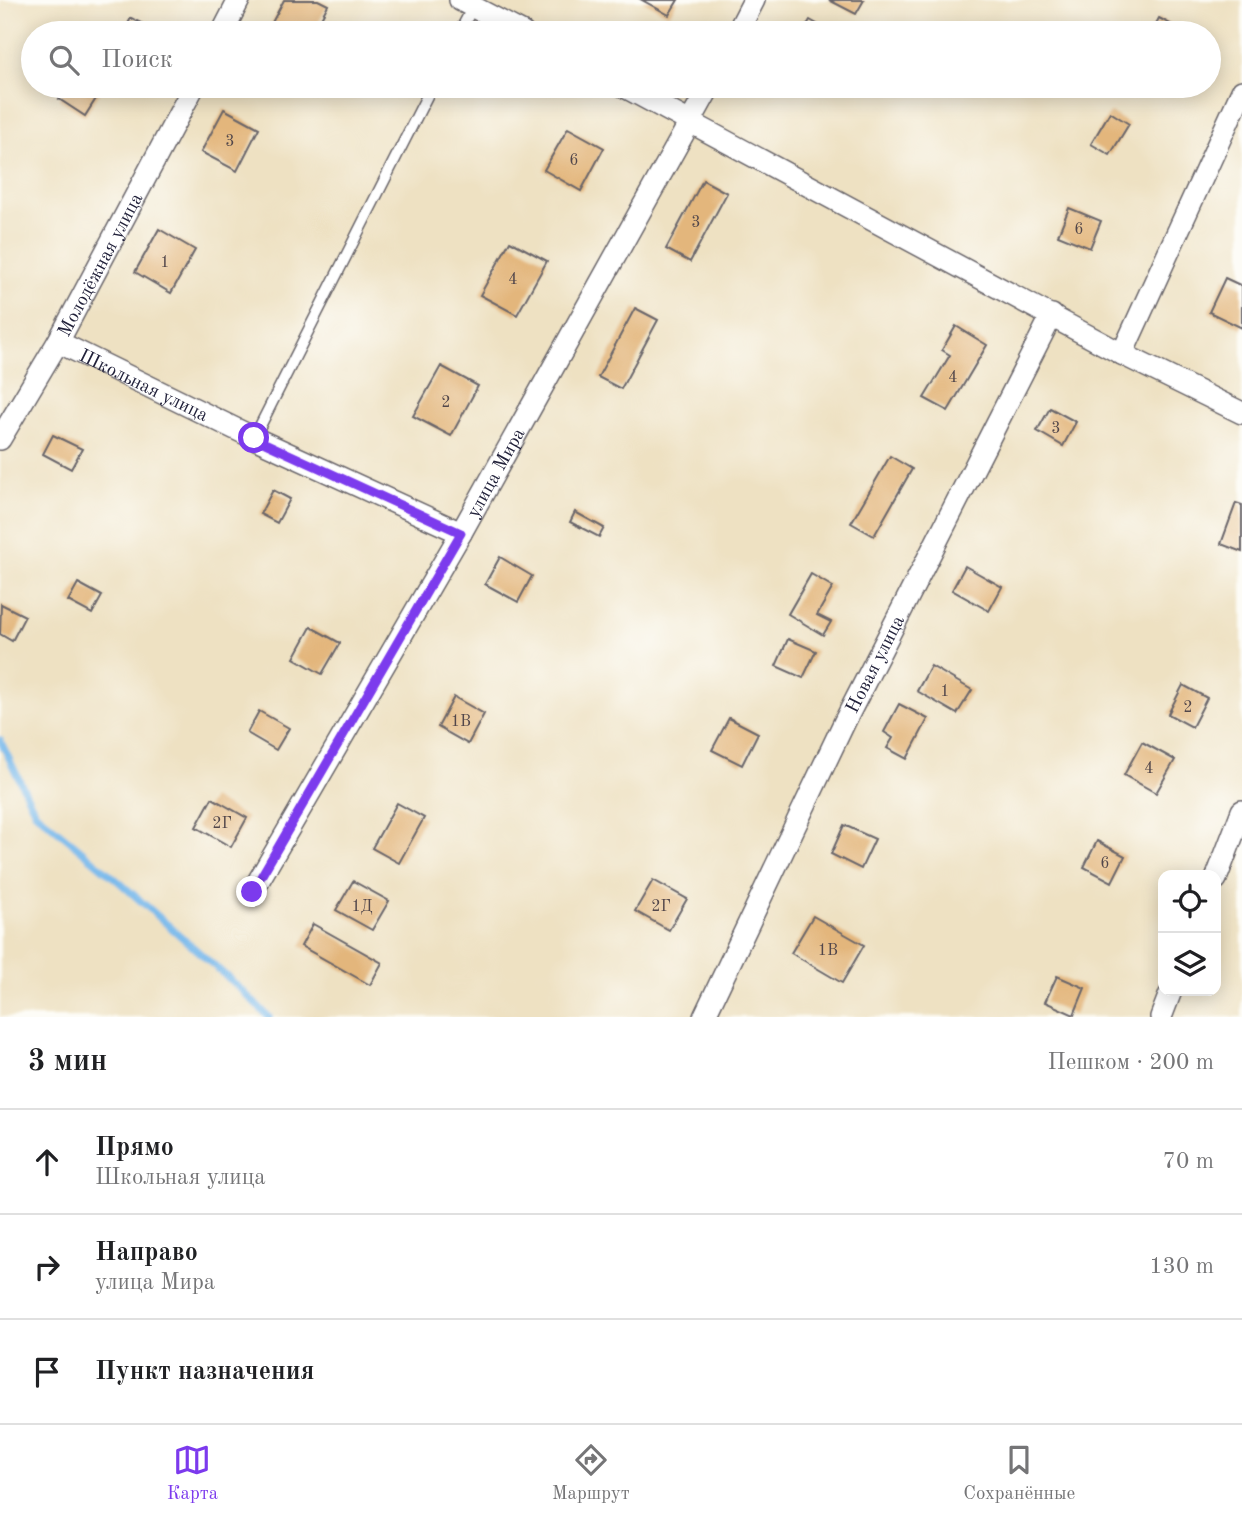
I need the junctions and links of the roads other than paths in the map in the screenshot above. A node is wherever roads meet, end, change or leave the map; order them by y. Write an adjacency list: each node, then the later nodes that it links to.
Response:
1 (239, 0): 4 (street)
2 (754, 0): 7 (street)
3 (469, 2): 5 (lane); 6 (street)
4 (228, 21)
5 (463, 21)
6 (502, 21)
7 (743, 21)
8 (1242, 91): 16 (street)
9 (188, 98): 15 (street, Молодёжная улица)
10 (426, 98): 18 (lane)
11 (646, 98): 13 (street)
12 (703, 98): 13 (street, улица Мира)
13 (691, 122): 14 (street); 20 (street, улица Мира)
14 (1052, 315): 16 (street); 25 (street, Новая улица)
15 (58, 342): 18 (street, Школьная улица); 19 (street, Молодёжная улица)
16 (1122, 354): 17 (street)
17 (1242, 413)
18 (254, 438): 20 (street, Школьная улица)
19 (0, 439)
20 (461, 533): 23 (street, улица Мира)
21 (1242, 811): 22 (street)
22 (1219, 870)
23 (252, 892)
24 (1169, 996): 26 (street)
25 (704, 1017)
26 (1161, 1017)

